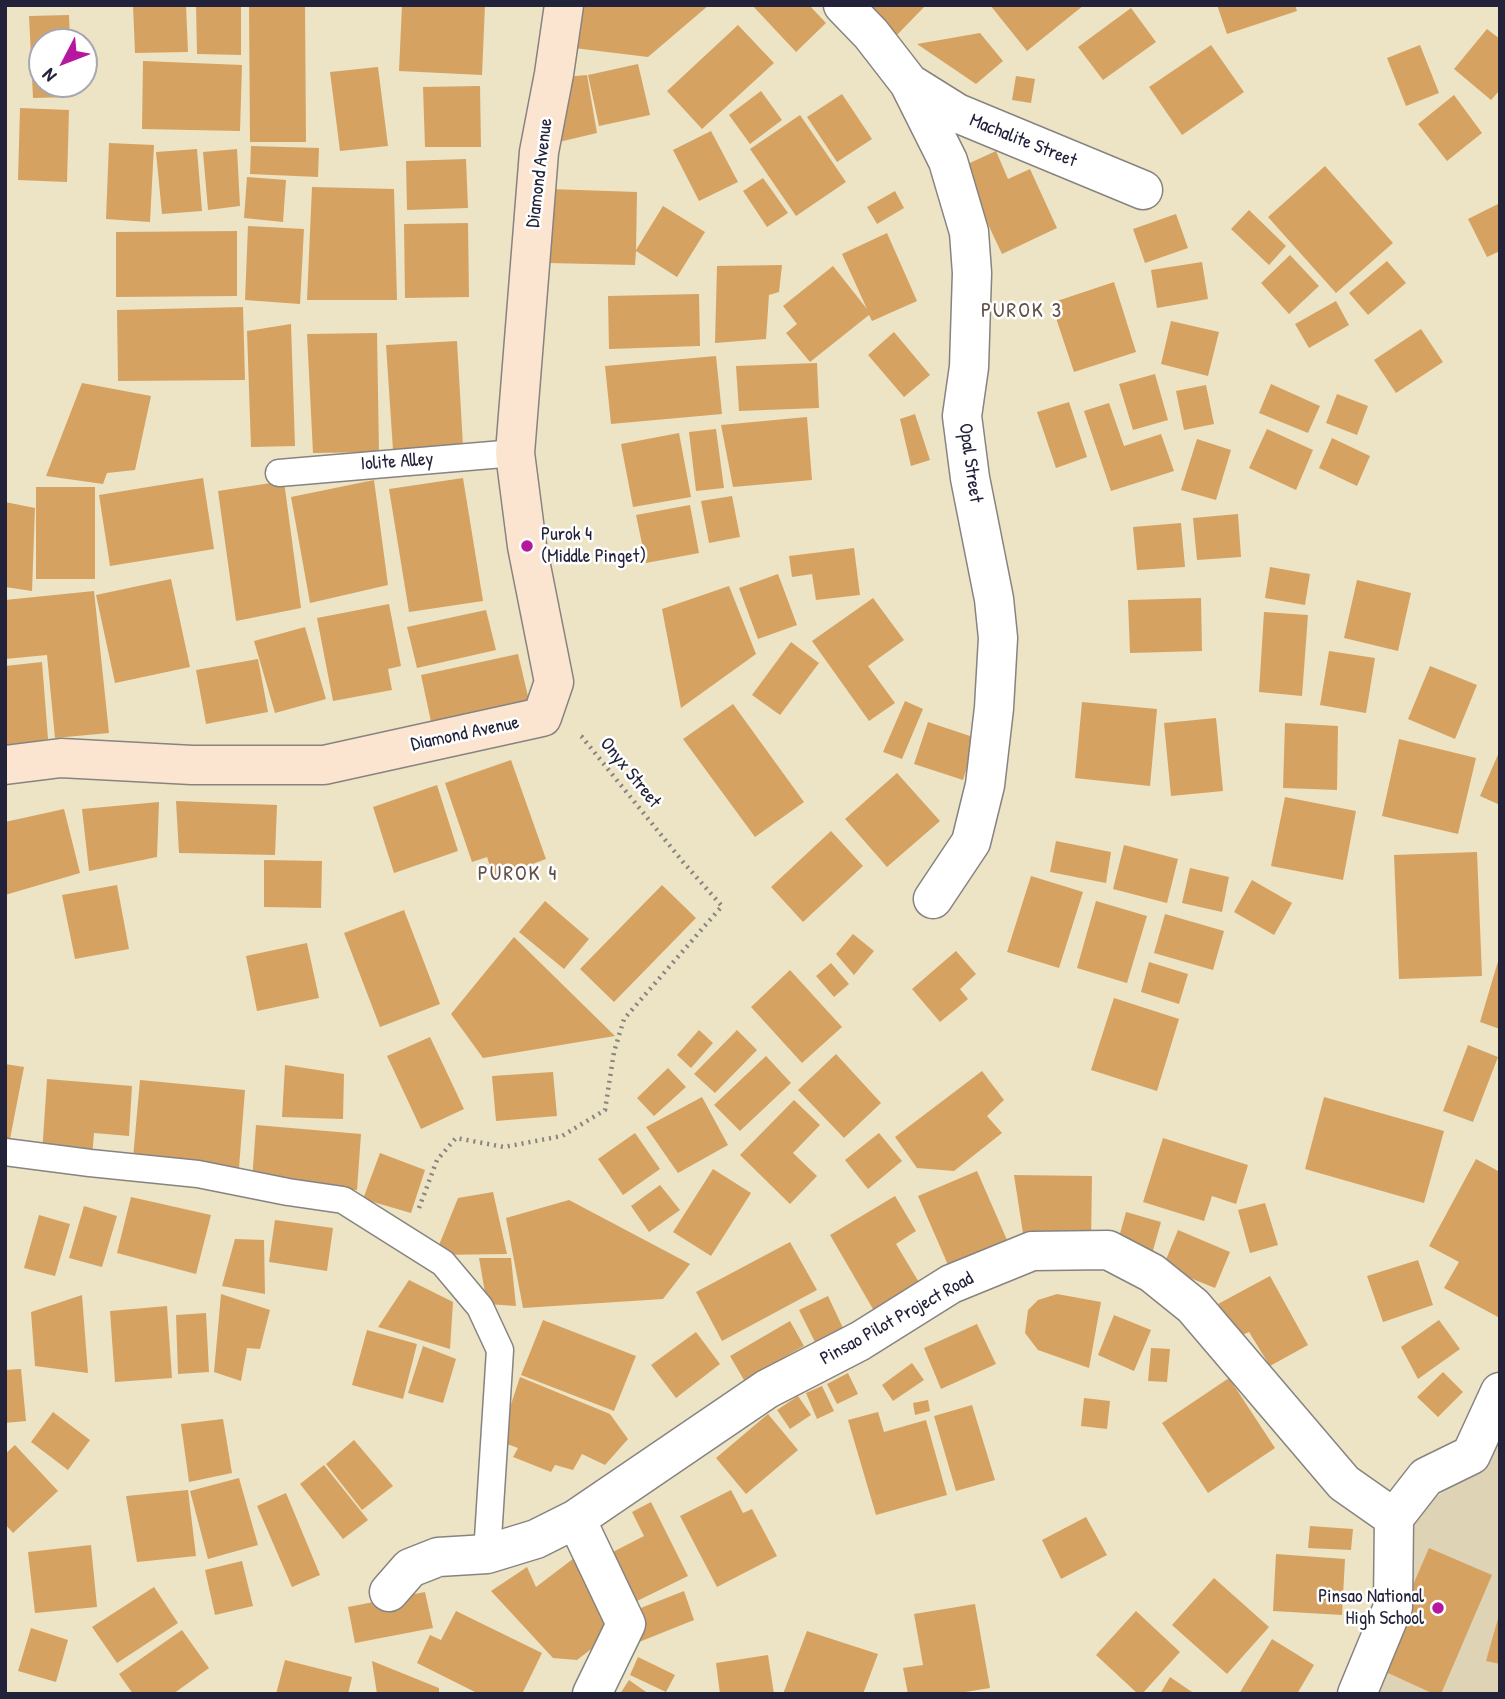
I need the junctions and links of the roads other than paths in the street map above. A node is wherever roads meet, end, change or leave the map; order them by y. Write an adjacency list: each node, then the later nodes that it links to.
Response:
1 (564, 5): 5 (street, Diamond Avenue)
2 (843, 5): 3 (street, Opal Street)
3 (909, 83): 4 (street, Machalite Street); 8 (street, Opal Street)
4 (1143, 190)
5 (515, 453): 6 (lane, Iolite Alley); 7 (street, Diamond Avenue)
6 (279, 473)
7 (5, 765)
8 (933, 899)
9 (5, 1152): 13 (lane)
10 (1500, 1392): 11 (street)
11 (1394, 1518): 12 (street, Pinsao Pilot Project Road); 16 (street)
12 (576, 1519): 13 (street, Pinsao Pilot Project Road); 15 (street)
13 (487, 1554): 14 (street, Pinsao Pilot Project Road)
14 (389, 1592)
15 (592, 1694)
16 (1357, 1694)

